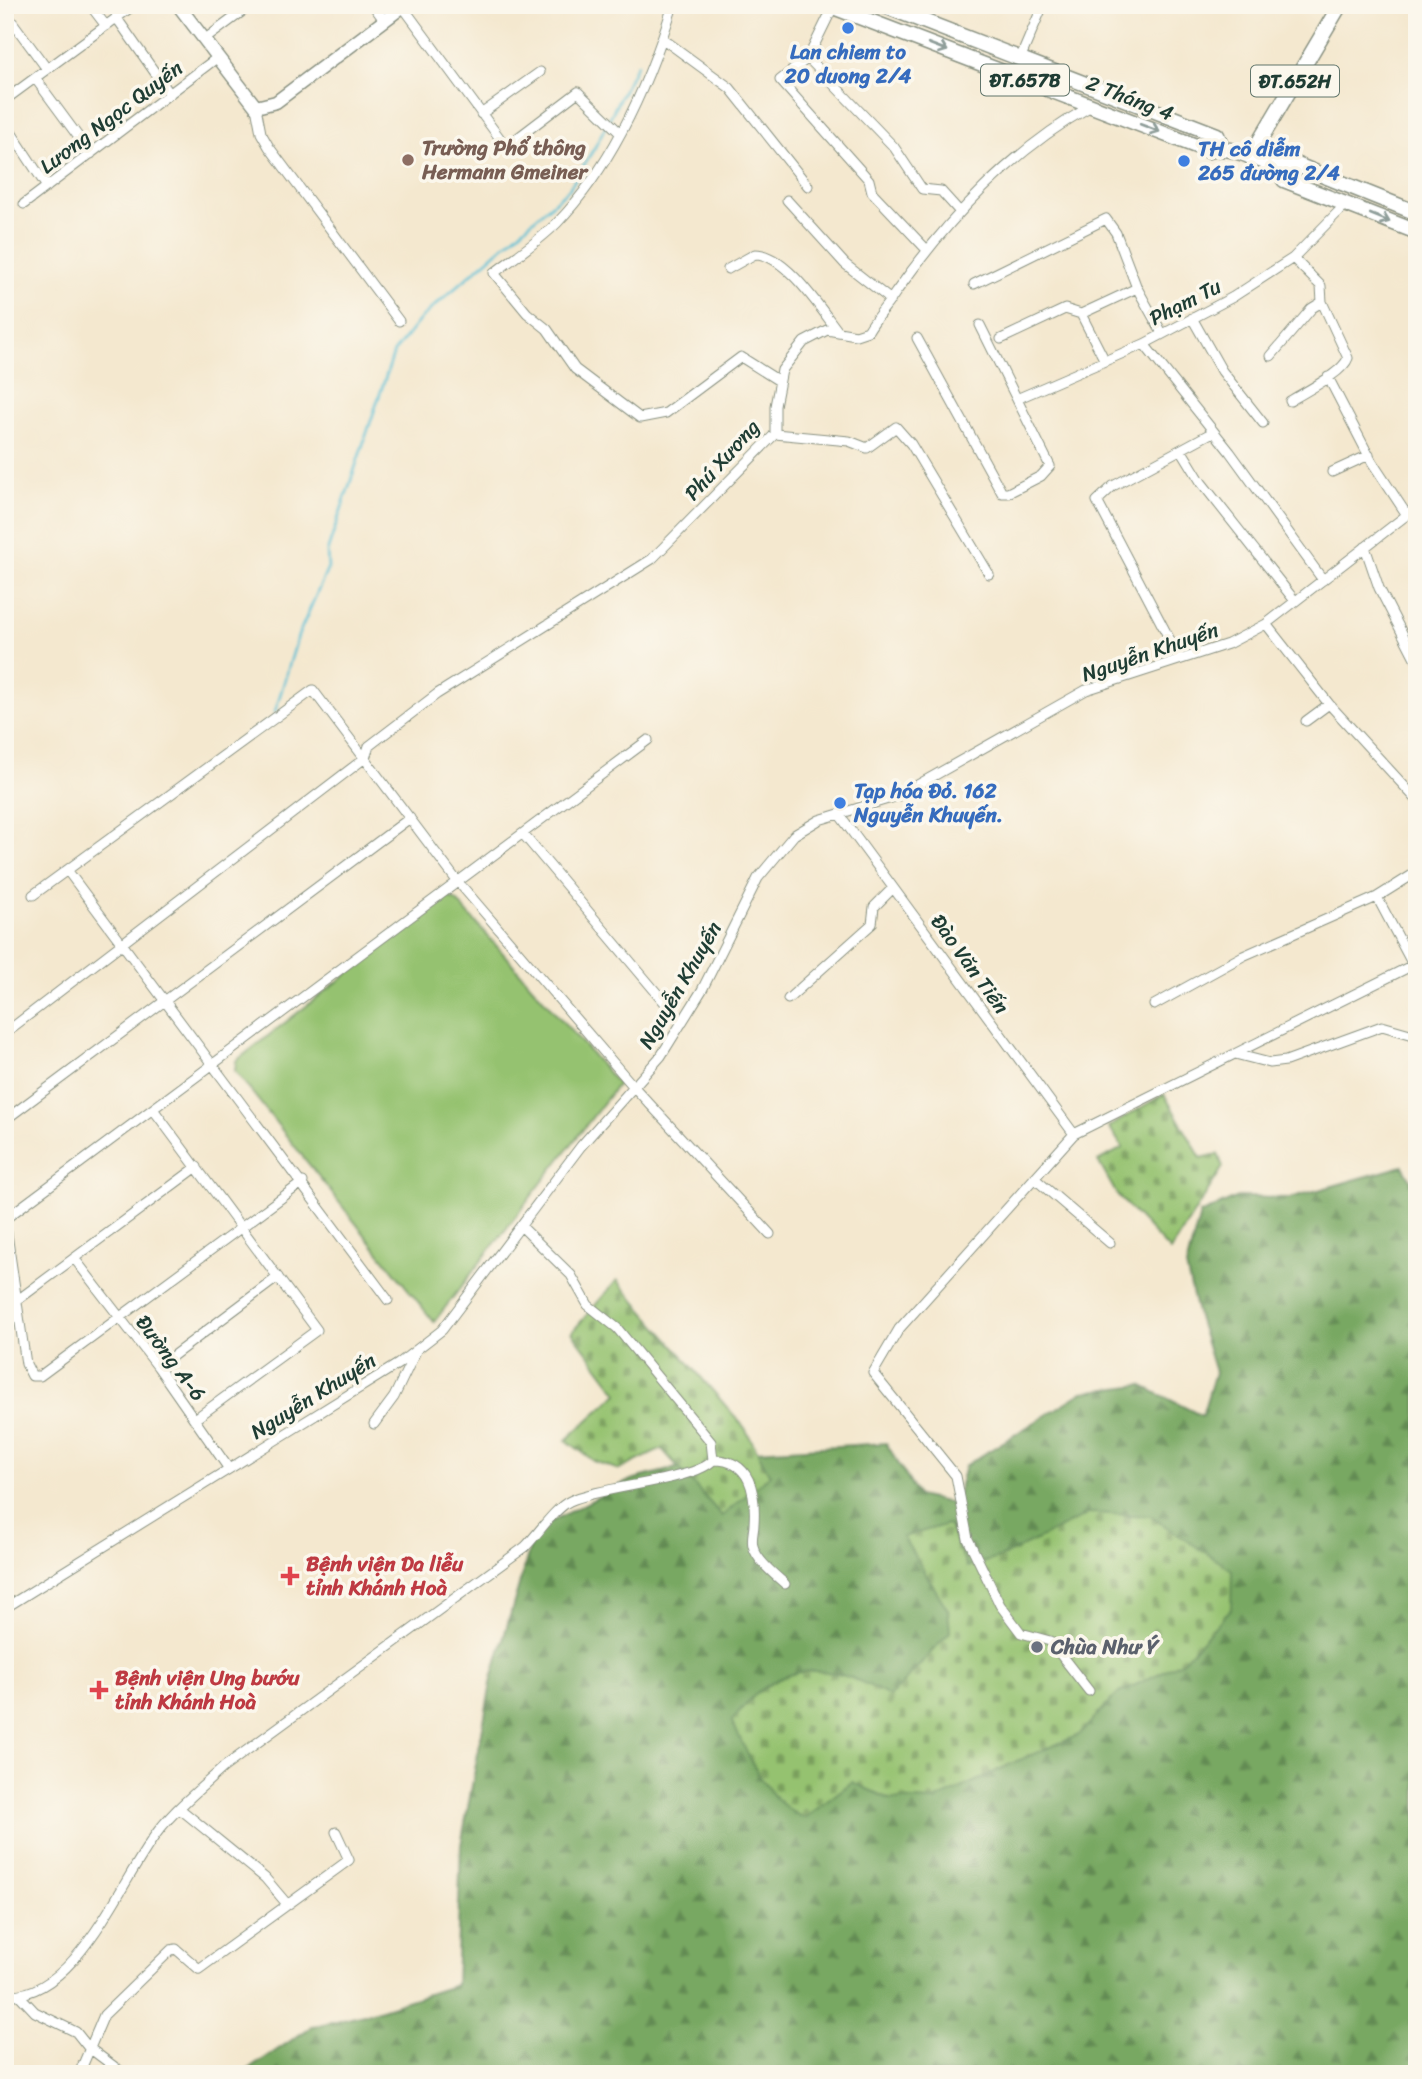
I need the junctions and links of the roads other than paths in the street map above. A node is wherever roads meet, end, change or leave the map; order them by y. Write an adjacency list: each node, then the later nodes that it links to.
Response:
1 (90, 5): 15 (street)
2 (134, 5): 13 (street)
3 (178, 5): 17 (street)
4 (251, 5): 17 (street)
5 (373, 5): 14 (street)
6 (673, 5): 16 (street)
7 (882, 5): 20 (main road, 2 Tháng 4 / ĐT.657B)
8 (1042, 5): 20 (street)
9 (1340, 5): 33 (main road, ĐT.652H)
10 (404, 6): 14 (street); 28 (street)
11 (831, 6): 19 (street); 26 (main road, 2 Tháng 4 / ĐT.657B, one-way to 26)
12 (5, 12): 21 (street)
13 (116, 18): 15 (street); 24 (street)
14 (384, 20): 27 (street)
15 (106, 26): 21 (street)
16 (663, 39): 30 (street); 35 (street)
17 (204, 40): 18 (street)
18 (218, 57): 24 (street, Lương Ngọc Quyến); 27 (street)
19 (808, 58): 40 (street); 43 (street)
20 (1020, 59): 31 (main road, 2 Tháng 4 / ĐT.657B)
21 (47, 69): 23 (street)
22 (540, 72): 28 (street)
23 (35, 78): 25 (street); 32 (street)
24 (170, 94): 32 (street, Lương Ngọc Quyến)
25 (5, 100)
26 (1091, 106): 31 (main road, 2 Tháng 4 / ĐT.657B, one-way to 31); 40 (street, Phú Xương)
27 (256, 107): 52 (street)
28 (481, 114): 30 (street)
29 (5, 123): 36 (street)
30 (620, 133): 62 (street)
31 (1222, 146): 33 (main road, 2 Tháng 4 / ĐT.657B)
32 (91, 153): 36 (street, Lương Ngọc Quyến)
33 (1250, 157): 34 (main road, 2 Tháng 4 / ĐT.657B)
34 (1278, 167): 39 (main road, 2 Tháng 4 / ĐT.657B); 41 (main road, 2 Tháng 4 / ĐT.657B)
35 (808, 186)
36 (47, 187): 38 (street, Lương Ngọc Quyến)
37 (787, 200): 48 (street)
38 (24, 204)
39 (1346, 204): 42 (main road, 2 Tháng 4 / ĐT.657B, one-way to 42); 44 (street, Phạm Tu)
40 (960, 212): 43 (street, Phú Xương)
41 (1417, 212)
42 (1417, 232)
43 (927, 250): 48 (street, Phú Xương)
44 (1293, 258): 49 (street); 51 (street, Phạm Tu)
45 (728, 269): 54 (street)
46 (974, 284): 47 (street)
47 (1137, 288): 50 (street); 55 (street)
48 (891, 300): 54 (street, Phú Xương)
49 (1322, 302): 59 (street); 61 (street)
50 (1081, 314): 57 (street); 60 (street)
51 (1192, 318): 55 (street, Phạm Tu); 65 (street)
52 (399, 321)
53 (980, 325): 63 (street)
54 (837, 330): 62 (street, Phú Xương)
55 (1162, 333): 58 (street, Phạm Tu)
56 (917, 338): 63 (street)
57 (1001, 339)
58 (1144, 344): 60 (street, Phạm Tu); 66 (street)
59 (1271, 356)
60 (1104, 359): 63 (street, Phạm Tu)
61 (1328, 377): 64 (street); 69 (street)
62 (779, 381): 67 (street, Phú Xương)
63 (1019, 398)
64 (1290, 401)
65 (1263, 423)
66 (1213, 432): 68 (street); 74 (street)
67 (775, 434): 73 (street); 82 (street, Phú Xương)
68 (1182, 451): 75 (street); 78 (street)
69 (1369, 455): 70 (street); 71 (street)
70 (1332, 472)
71 (1414, 511): 72 (street, Nguyễn Khuyến)
72 (1365, 547): 74 (street, Nguyễn Khuyến); 77 (street)
73 (989, 574)
74 (1322, 580): 75 (street, Nguyễn Khuyến)
75 (1296, 601): 76 (street, Nguyễn Khuyến)
76 (1266, 624): 78 (street, Nguyễn Khuyến); 79 (street)
77 (1415, 657)
78 (1180, 659): 84 (street, Nguyễn Khuyến)
79 (1329, 704): 80 (street); 83 (street)
80 (1306, 721)
81 (648, 740): 86 (street)
82 (365, 758): 85 (street); 87 (street); 93 (street, Phú Xương)
83 (1417, 800)
84 (839, 814): 90 (street, Đào Văn Tiến); 98 (street, Nguyễn Khuyến)
85 (410, 818): 89 (street); 96 (street)
86 (523, 834): 89 (street); 98 (street)
87 (67, 870): 91 (street); 93 (street)
88 (1417, 872): 92 (street)
89 (458, 882): 102 (street); 103 (street)
90 (893, 888): 95 (street); 106 (street, Đào Văn Tiến)
91 (33, 895)
92 (1377, 897): 94 (street); 97 (street)
93 (121, 942): 96 (street); 99 (street, Phú Xương)
94 (1415, 964): 101 (street)
95 (788, 999)
96 (166, 1000): 102 (street); 105 (street)
97 (1154, 1005)
98 (682, 1023): 103 (street, Nguyễn Khuyến)
99 (5, 1033)
100 (1417, 1036): 101 (street)
101 (1235, 1054): 106 (street)
102 (214, 1064): 104 (street); 109 (street)
103 (634, 1087): 111 (street, Nguyễn Khuyến); 113 (street)
104 (153, 1109): 107 (street); 110 (street)
105 (5, 1120)
106 (1074, 1134): 108 (street)
107 (197, 1167): 112 (street); 115 (street)
108 (1034, 1178): 114 (street); 128 (street)
109 (303, 1182): 112 (street); 117 (street)
110 (5, 1220): 118 (street)
111 (521, 1226): 120 (street, Nguyễn Khuyến); 124 (street)
112 (243, 1228): 116 (street); 119 (street)
113 (770, 1234)
114 (1110, 1243)
115 (74, 1258): 118 (street); 119 (street, Đường A-6)
116 (278, 1278): 121 (street); 122 (street)
117 (388, 1300)
118 (15, 1302): 119 (street)
119 (119, 1318): 121 (street, Đường A-6)
120 (417, 1350): 123 (street); 125 (street, Nguyễn Khuyến)
121 (158, 1367): 122 (street, Đường A-6)
122 (195, 1419): 125 (street, Đường A-6)
123 (374, 1423)
124 (713, 1460): 126 (street); 129 (street)
125 (229, 1469): 127 (street, Nguyễn Khuyến)
126 (785, 1584)
127 (5, 1608)
128 (1089, 1691)
129 (179, 1808): 131 (street); 133 (street)
130 (336, 1832): 131 (street)
131 (287, 1904): 134 (street)
132 (5, 1995): 133 (street)
133 (20, 1996): 134 (street)
134 (88, 2047): 135 (street); 136 (street)
135 (79, 2074)
136 (124, 2074)

